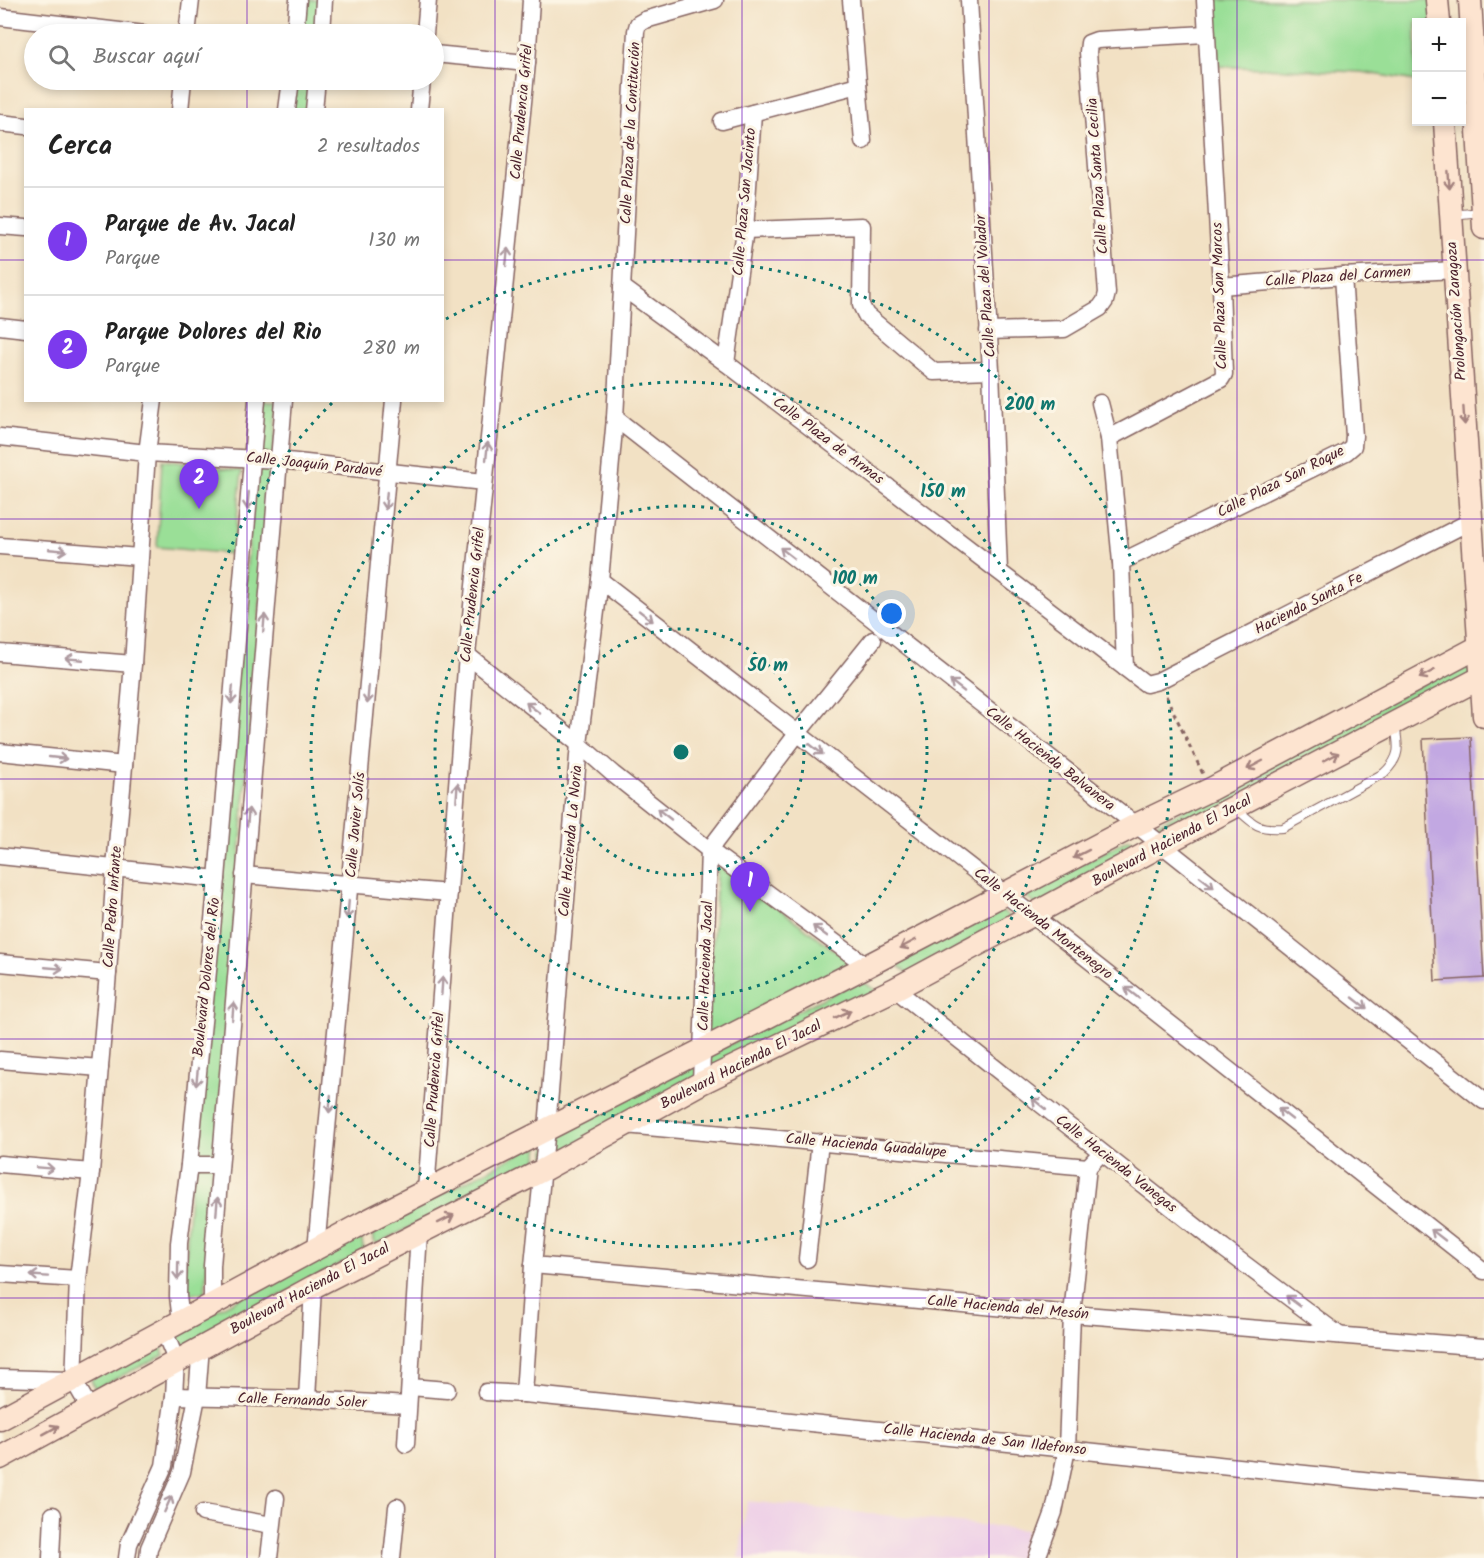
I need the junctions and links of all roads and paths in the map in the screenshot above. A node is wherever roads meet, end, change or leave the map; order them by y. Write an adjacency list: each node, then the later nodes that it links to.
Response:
1 (191, 0): 15 (street)
2 (298, 0): 16 (street)
3 (324, 0): 17 (street)
4 (428, 0): 18 (street)
5 (531, 0): 21 (street, Calle Prudencia Grifel)
6 (715, 0): 46 (street, Calle Plaza de la Contitución)
7 (851, 0): 22 (street)
8 (969, 0): 49 (street, Calle Plaza del Volador)
9 (1204, 0): 19 (street, Calle Plaza San Marcos)
10 (1437, 0): 13 (main road)
11 (1470, 0): 32 (main road)
12 (0, 17): 14 (street)
13 (1439, 18)
14 (60, 24)
15 (188, 24)
16 (296, 24)
17 (323, 24)
18 (426, 24)
19 (1206, 34): 45 (street, Calle Plaza San Marcos); 49 (street, Calle Plaza Santa Cecilia)
20 (444, 55): 21 (street)
21 (527, 63): 64 (street, Calle Prudencia Grifel, one-way to 21)
22 (858, 85): 31 (street, Calle Plaza San Jacinto); 37 (street)
23 (182, 90): 27 (street)
24 (290, 90): 28 (street)
25 (316, 90): 29 (street)
26 (421, 90): 30 (street)
27 (180, 108)
28 (288, 108)
29 (314, 108)
30 (419, 108)
31 (753, 113): 33 (street); 42 (street, Calle Plaza San Jacinto)
32 (1481, 116): 39 (main road)
33 (722, 121)
34 (0, 123): 35 (street)
35 (24, 126)
36 (1445, 126): 38 (main road, Prolongación Zaragoza, one-way to 38)
37 (863, 141)
38 (1451, 215): 39 (lane); 43 (main road, Prolongación Zaragoza)
39 (1484, 218)
40 (0, 226): 41 (street)
41 (24, 228)
42 (745, 230): 50 (street, Calle Plaza San Jacinto); 51 (street)
43 (1455, 270): 44 (street, Calle Plaza del Carmen); 65 (main road, Prolongación Zaragoza, one-way to 65)
44 (1344, 276): 45 (street, Calle Plaza del Carmen); 68 (street, Calle Plaza San Roque)
45 (1221, 286): 59 (street, Calle Plaza San Marcos)
46 (622, 287): 50 (street, Calle Plaza de Armas); 57 (street, Calle Hacienda La Noria)
47 (0, 326): 48 (street)
48 (24, 328)
49 (988, 331): 51 (street, Calle Plaza del Volador)
50 (726, 363): 71 (street, Calle Plaza de Armas)
51 (991, 369): 71 (street, Calle Plaza del Volador)
52 (154, 402): 60 (street, Calle Pedro Infante)
53 (257, 402): 61 (street, Boulevard Dolores del Río)
54 (284, 402): 62 (street, Boulevard Dolores del Río)
55 (394, 402): 63 (street, Calle Javier Solís)
56 (1100, 403): 59 (street)
57 (615, 418): 72 (street, Calle Hacienda La Noria); 91 (street, Calle Hacienda Balvanera, one-way to 57)
58 (0, 437): 60 (street, Calle Joaquín Pardavé)
59 (1109, 438): 68 (street)
60 (147, 453): 61 (street, Calle Joaquín Pardavé); 67 (street, Calle Pedro Infante)
61 (251, 458): 62 (street, Calle Joaquín Pardavé); 69 (street, Boulevard Dolores del Río, one-way to 69)
62 (278, 460): 63 (street, Calle Joaquín Pardavé); 70 (street, Boulevard Dolores del Río)
63 (388, 472): 64 (street, Calle Joaquín Pardavé); 98 (street, Calle Javier Solís, one-way to 98)
64 (484, 483): 76 (street, Calle Prudencia Grifel)
65 (1471, 521): 74 (main road, Prolongación Zaragoza); 80 (street, Hacienda Santa Fe)
66 (0, 546): 67 (street, one-way to 67)
67 (139, 557): 77 (street, Calle Pedro Infante)
68 (1121, 562): 78 (street)
69 (243, 563): 70 (street); 88 (street, Boulevard Dolores del Río, one-way to 88)
70 (269, 566): 89 (street, Boulevard Dolores del Río, one-way to 70)
71 (999, 572): 78 (street, Calle Plaza de Armas)
72 (600, 580): 83 (street, Calle Hacienda Montenegro, one-way to 83); 84 (street, Calle Hacienda La Noria)
73 (873, 640): 83 (street)
74 (1482, 646): 79 (main road, Prolongación Zaragoza); 87 (main road, Boulevard Hacienda El Jacal, one-way to 87)
75 (0, 653): 77 (street, one-way to 75)
76 (466, 655): 84 (street, one-way to 76); 99 (street, Calle Prudencia Grifel, one-way to 76)
77 (133, 664): 86 (street, Calle Pedro Infante)
78 (1125, 668): 80 (street, Calle Plaza de Armas)
79 (1483, 677): 81 (main road, Prolongación Zaragoza); 82 (main road, Boulevard Hacienda El Jacal)
80 (1152, 682): 87 (path)
81 (1484, 716)
82 (1394, 723): 90 (main road, Boulevard Hacienda El Jacal, one-way to 82); 90 (lane)
83 (797, 734): 93 (street); 100 (street, Calle Hacienda Montenegro, one-way to 100)
84 (579, 744): 93 (street, one-way to 84); 112 (street, Calle Hacienda La Noria)
85 (0, 752): 86 (street, one-way to 86)
86 (124, 765): 95 (street, Calle Pedro Infante)
87 (1211, 789): 91 (main road, Boulevard Hacienda El Jacal)
88 (224, 790): 89 (street); 97 (street, Boulevard Dolores del Río)
89 (250, 793): 96 (street, Boulevard Dolores del Río, one-way to 89)
90 (1234, 807): 92 (main road, Boulevard Hacienda El Jacal)
91 (1136, 825): 92 (street, Calle Hacienda Balvanera); 100 (main road, Boulevard Hacienda El Jacal, one-way to 100)
92 (1161, 845): 101 (main road, Boulevard Hacienda El Jacal); 110 (street, Calle Hacienda Balvanera, one-way to 110)
93 (710, 850): 103 (street, one-way to 93); 106 (street, Calle Hacienda Jacal)
94 (0, 856): 95 (street)
95 (115, 868): 97 (street); 104 (street, Calle Pedro Infante)
96 (244, 875): 98 (street); 117 (street, Boulevard Dolores del Río, one-way to 96)
97 (217, 879): 116 (street, Boulevard Dolores del Río, one-way to 116)
98 (351, 884): 99 (street); 124 (street, Calle Javier Solís, one-way to 124)
99 (449, 893): 121 (street, Calle Prudencia Grifel, one-way to 99)
100 (1004, 894): 101 (street, Calle Hacienda Montenegro); 103 (main road, Boulevard Hacienda El Jacal, one-way to 103)
101 (1032, 915): 105 (main road, Boulevard Hacienda El Jacal); 128 (street, Calle Hacienda Montenegro, one-way to 101)
102 (0, 963): 104 (street, one-way to 104)
103 (867, 966): 106 (main road, Boulevard Hacienda El Jacal)
104 (108, 973): 108 (street, Calle Pedro Infante)
105 (895, 989): 109 (main road, Boulevard Hacienda El Jacal, one-way to 105); 114 (street, Calle Hacienda Vanegas, one-way to 105)
106 (703, 1049): 109 (street, Calle Hacienda Jacal); 112 (main road, Boulevard Hacienda El Jacal)
107 (0, 1060): 108 (street)
108 (100, 1068): 120 (street, Calle Pedro Infante)
109 (701, 1083): 111 (main road, Boulevard Hacienda El Jacal)
110 (1484, 1101)
111 (624, 1125): 113 (street, Calle Hacienda Guadalupe); 119 (main road, Boulevard Hacienda El Jacal)
112 (547, 1128): 119 (street, Calle Hacienda La Noria); 121 (main road, Boulevard Hacienda El Jacal)
113 (820, 1142): 118 (street, Calle Hacienda Guadalupe); 126 (street)
114 (1101, 1153): 118 (street); 135 (street, Calle Hacienda Vanegas, one-way to 114)
115 (0, 1164): 120 (street, one-way to 120)
116 (189, 1165): 117 (street); 134 (street, Boulevard Dolores del Río, one-way to 134)
117 (220, 1165): 132 (street, Boulevard Dolores del Río, one-way to 117)
118 (1088, 1167): 133 (street)
119 (543, 1170): 123 (main road, Boulevard Hacienda El Jacal, one-way to 119); 127 (street, Calle Hacienda La Noria)
120 (91, 1172): 130 (street, Calle Pedro Infante)
121 (426, 1191): 122 (main road, Boulevard Hacienda El Jacal)
122 (365, 1222): 124 (main road, Boulevard Hacienda El Jacal); 125 (main road)
123 (419, 1233): 125 (main road, Boulevard Hacienda El Jacal); 141 (street)
124 (316, 1249): 132 (main road, Boulevard Hacienda El Jacal)
125 (378, 1253): 131 (main road, Boulevard Hacienda El Jacal)
126 (807, 1259)
127 (533, 1265): 133 (street, Calle Hacienda del Mesón); 144 (street, Calle Hacienda La Noria)
128 (1484, 1271)
129 (0, 1274): 130 (street, one-way to 129)
130 (78, 1279): 140 (street, Calle Pedro Infante)
131 (313, 1287): 136 (main road, Boulevard Hacienda El Jacal); 147 (street)
132 (212, 1306): 134 (main road, Boulevard Hacienda El Jacal)
133 (1072, 1314): 135 (street, Calle Hacienda del Mesón); 152 (street)
134 (172, 1326): 138 (street, Boulevard Dolores del Río); 140 (main road, Boulevard Hacienda El Jacal)
135 (1340, 1336): 137 (street, Calle Hacienda del Mesón)
136 (201, 1346): 138 (main road, Boulevard Hacienda El Jacal); 146 (street)
137 (1484, 1347)
138 (176, 1360): 145 (street); 149 (main road, Boulevard Hacienda El Jacal)
139 (0, 1378): 140 (street)
140 (74, 1381): 149 (street); 150 (main road, Boulevard Hacienda El Jacal)
141 (410, 1388): 142 (street); 148 (street)
142 (447, 1390)
143 (486, 1392): 144 (street, Calle Hacienda de San Ildefonso)
144 (524, 1394): 152 (street, Calle Hacienda de San Ildefonso)
145 (174, 1396): 146 (street, Calle Fernando Soler); 161 (street)
146 (197, 1397): 147 (street, Calle Fernando Soler); 162 (street, one-way to 146)
147 (307, 1399): 148 (street, Calle Fernando Soler)
148 (408, 1406): 151 (street)
149 (90, 1409): 153 (main road, Boulevard Hacienda El Jacal, one-way to 149)
150 (0, 1419)
151 (406, 1444)
152 (1067, 1449): 154 (street, Calle Hacienda de San Ildefonso); 165 (street)
153 (0, 1458)
154 (1484, 1490)
155 (276, 1498): 159 (street)
156 (397, 1507): 164 (street)
157 (203, 1513): 159 (street)
158 (53, 1515): 160 (street)
159 (272, 1525): 163 (street)
160 (51, 1558)
161 (128, 1558)
162 (148, 1558)
163 (269, 1558)
164 (392, 1558)
165 (1037, 1558)

